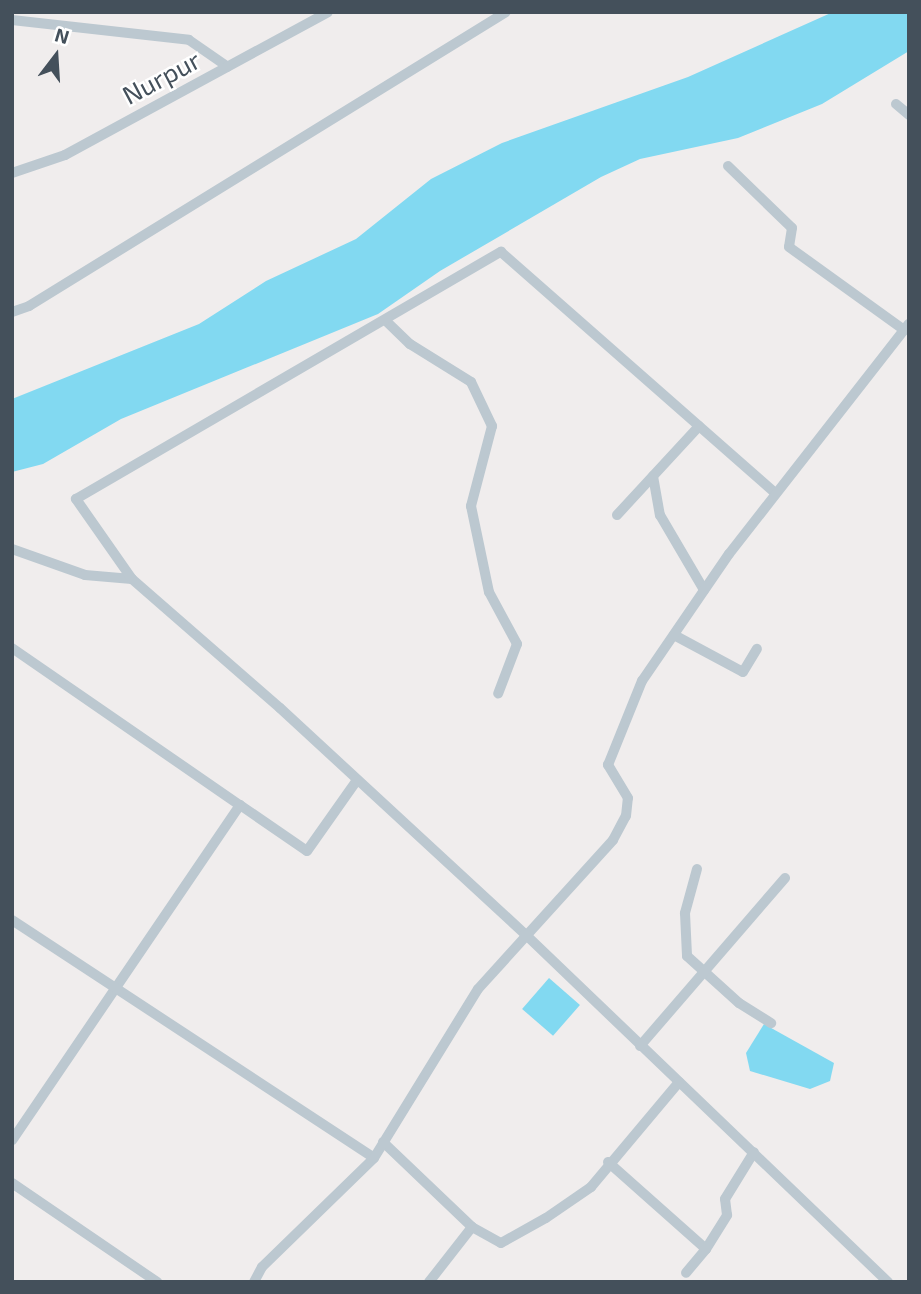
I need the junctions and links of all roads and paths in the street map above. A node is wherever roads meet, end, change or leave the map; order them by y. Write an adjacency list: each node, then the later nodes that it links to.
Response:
1 (328, 12): 5 (street, Nurpur)
2 (506, 12): 10 (street)
3 (47, 16): 4 (street); 5 (street)
4 (12, 20)
5 (228, 67): 9 (street, Nurpur)
6 (896, 104): 7 (street)
7 (909, 116)
8 (728, 166): 12 (street)
9 (12, 173)
10 (12, 312)
11 (384, 320): 13 (street); 18 (street); 23 (street)
12 (906, 327): 15 (street)
13 (699, 426): 14 (street); 15 (street)
14 (653, 476): 16 (street); 19 (street)
15 (775, 493): 19 (street)
16 (617, 515)
17 (12, 549): 18 (street)
18 (132, 579): 24 (street)
19 (704, 590): 20 (street)
20 (674, 635): 22 (street); 29 (street)
21 (12, 648): 25 (street)
22 (757, 649)
23 (498, 694)
24 (357, 780): 25 (street); 29 (street)
25 (240, 805): 31 (street)
26 (696, 869): 30 (street)
27 (785, 878): 30 (street)
28 (12, 920): 31 (street)
29 (525, 934): 33 (street); 36 (street)
30 (706, 975): 32 (street); 33 (street)
31 (113, 990): 35 (street); 38 (street)
32 (771, 1023)
33 (640, 1046): 34 (street)
34 (679, 1082): 37 (street); 39 (street)
35 (12, 1140)
36 (383, 1142): 38 (street); 41 (street)
37 (754, 1152): 42 (street); 47 (street)
38 (373, 1158): 45 (street)
39 (608, 1162): 41 (street); 42 (street)
40 (12, 1184): 44 (street)
41 (472, 1227): 46 (street)
42 (706, 1249): 43 (street)
43 (686, 1273)
44 (157, 1282)
45 (254, 1282)
46 (429, 1282)
47 (888, 1282)

